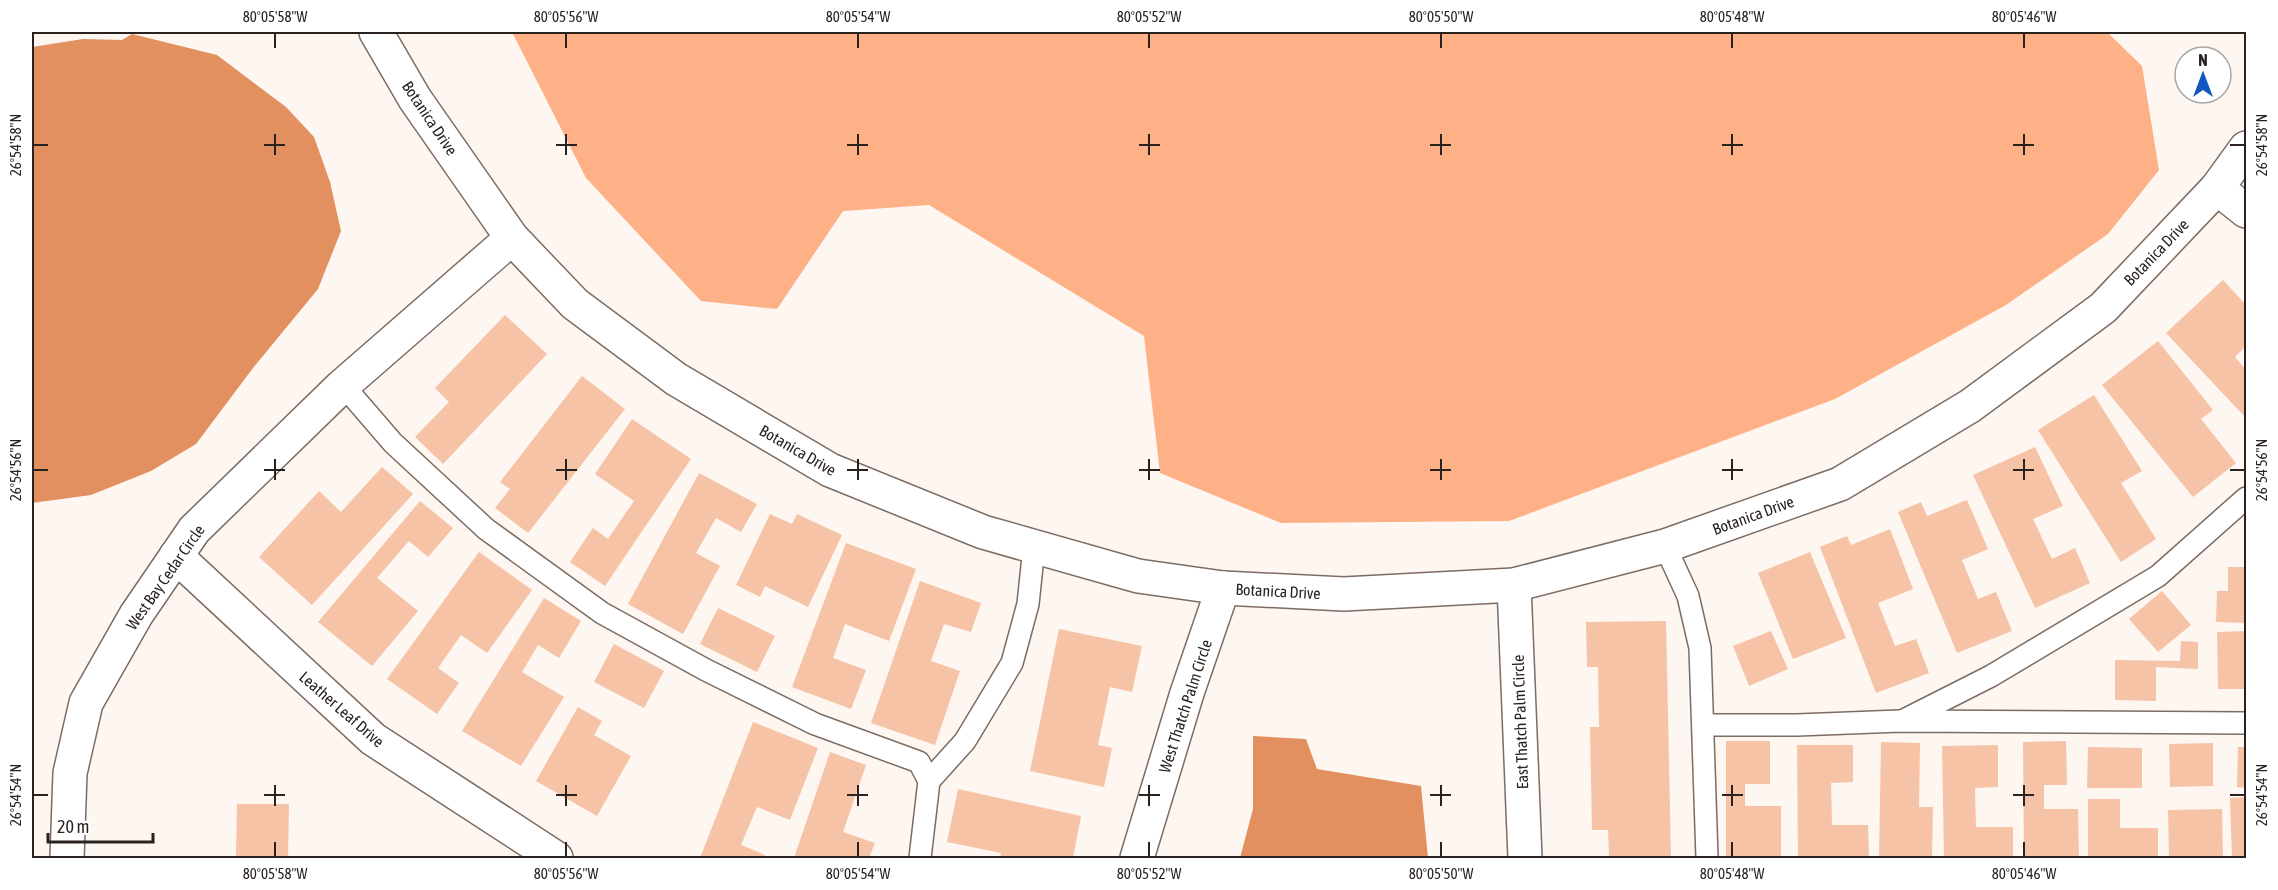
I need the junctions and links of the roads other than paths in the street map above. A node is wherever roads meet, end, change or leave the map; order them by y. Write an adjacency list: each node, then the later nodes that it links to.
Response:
1 (376, 32): 5 (street, Botanica Drive)
2 (2247, 148): 3 (street, Botanica Drive)
3 (2217, 188): 4 (street); 8 (street, Botanica Drive)
4 (2247, 211)
5 (512, 238): 6 (street, West Bay Cedar Circle); 9 (street, Botanica Drive)
6 (343, 385): 10 (street, West Bay Cedar Circle); 16 (lane)
7 (2247, 498): 13 (lane)
8 (1665, 546): 11 (street, Botanica Drive); 15 (lane)
9 (1034, 547): 12 (street, Botanica Drive); 16 (lane)
10 (176, 556): 17 (street, West Bay Cedar Circle); 18 (street, Leather Leaf Drive)
11 (1514, 585): 12 (street, Botanica Drive); 21 (street, East Thatch Palm Circle)
12 (1223, 588): 20 (street, West Thatch Palm Circle)
13 (1900, 721): 14 (lane); 15 (lane)
14 (2247, 723)
15 (1703, 725): 22 (lane)
16 (929, 781): 19 (lane)
17 (67, 858)
18 (556, 858)
19 (920, 858)
20 (1137, 858)
21 (1525, 858)
22 (1707, 858)

